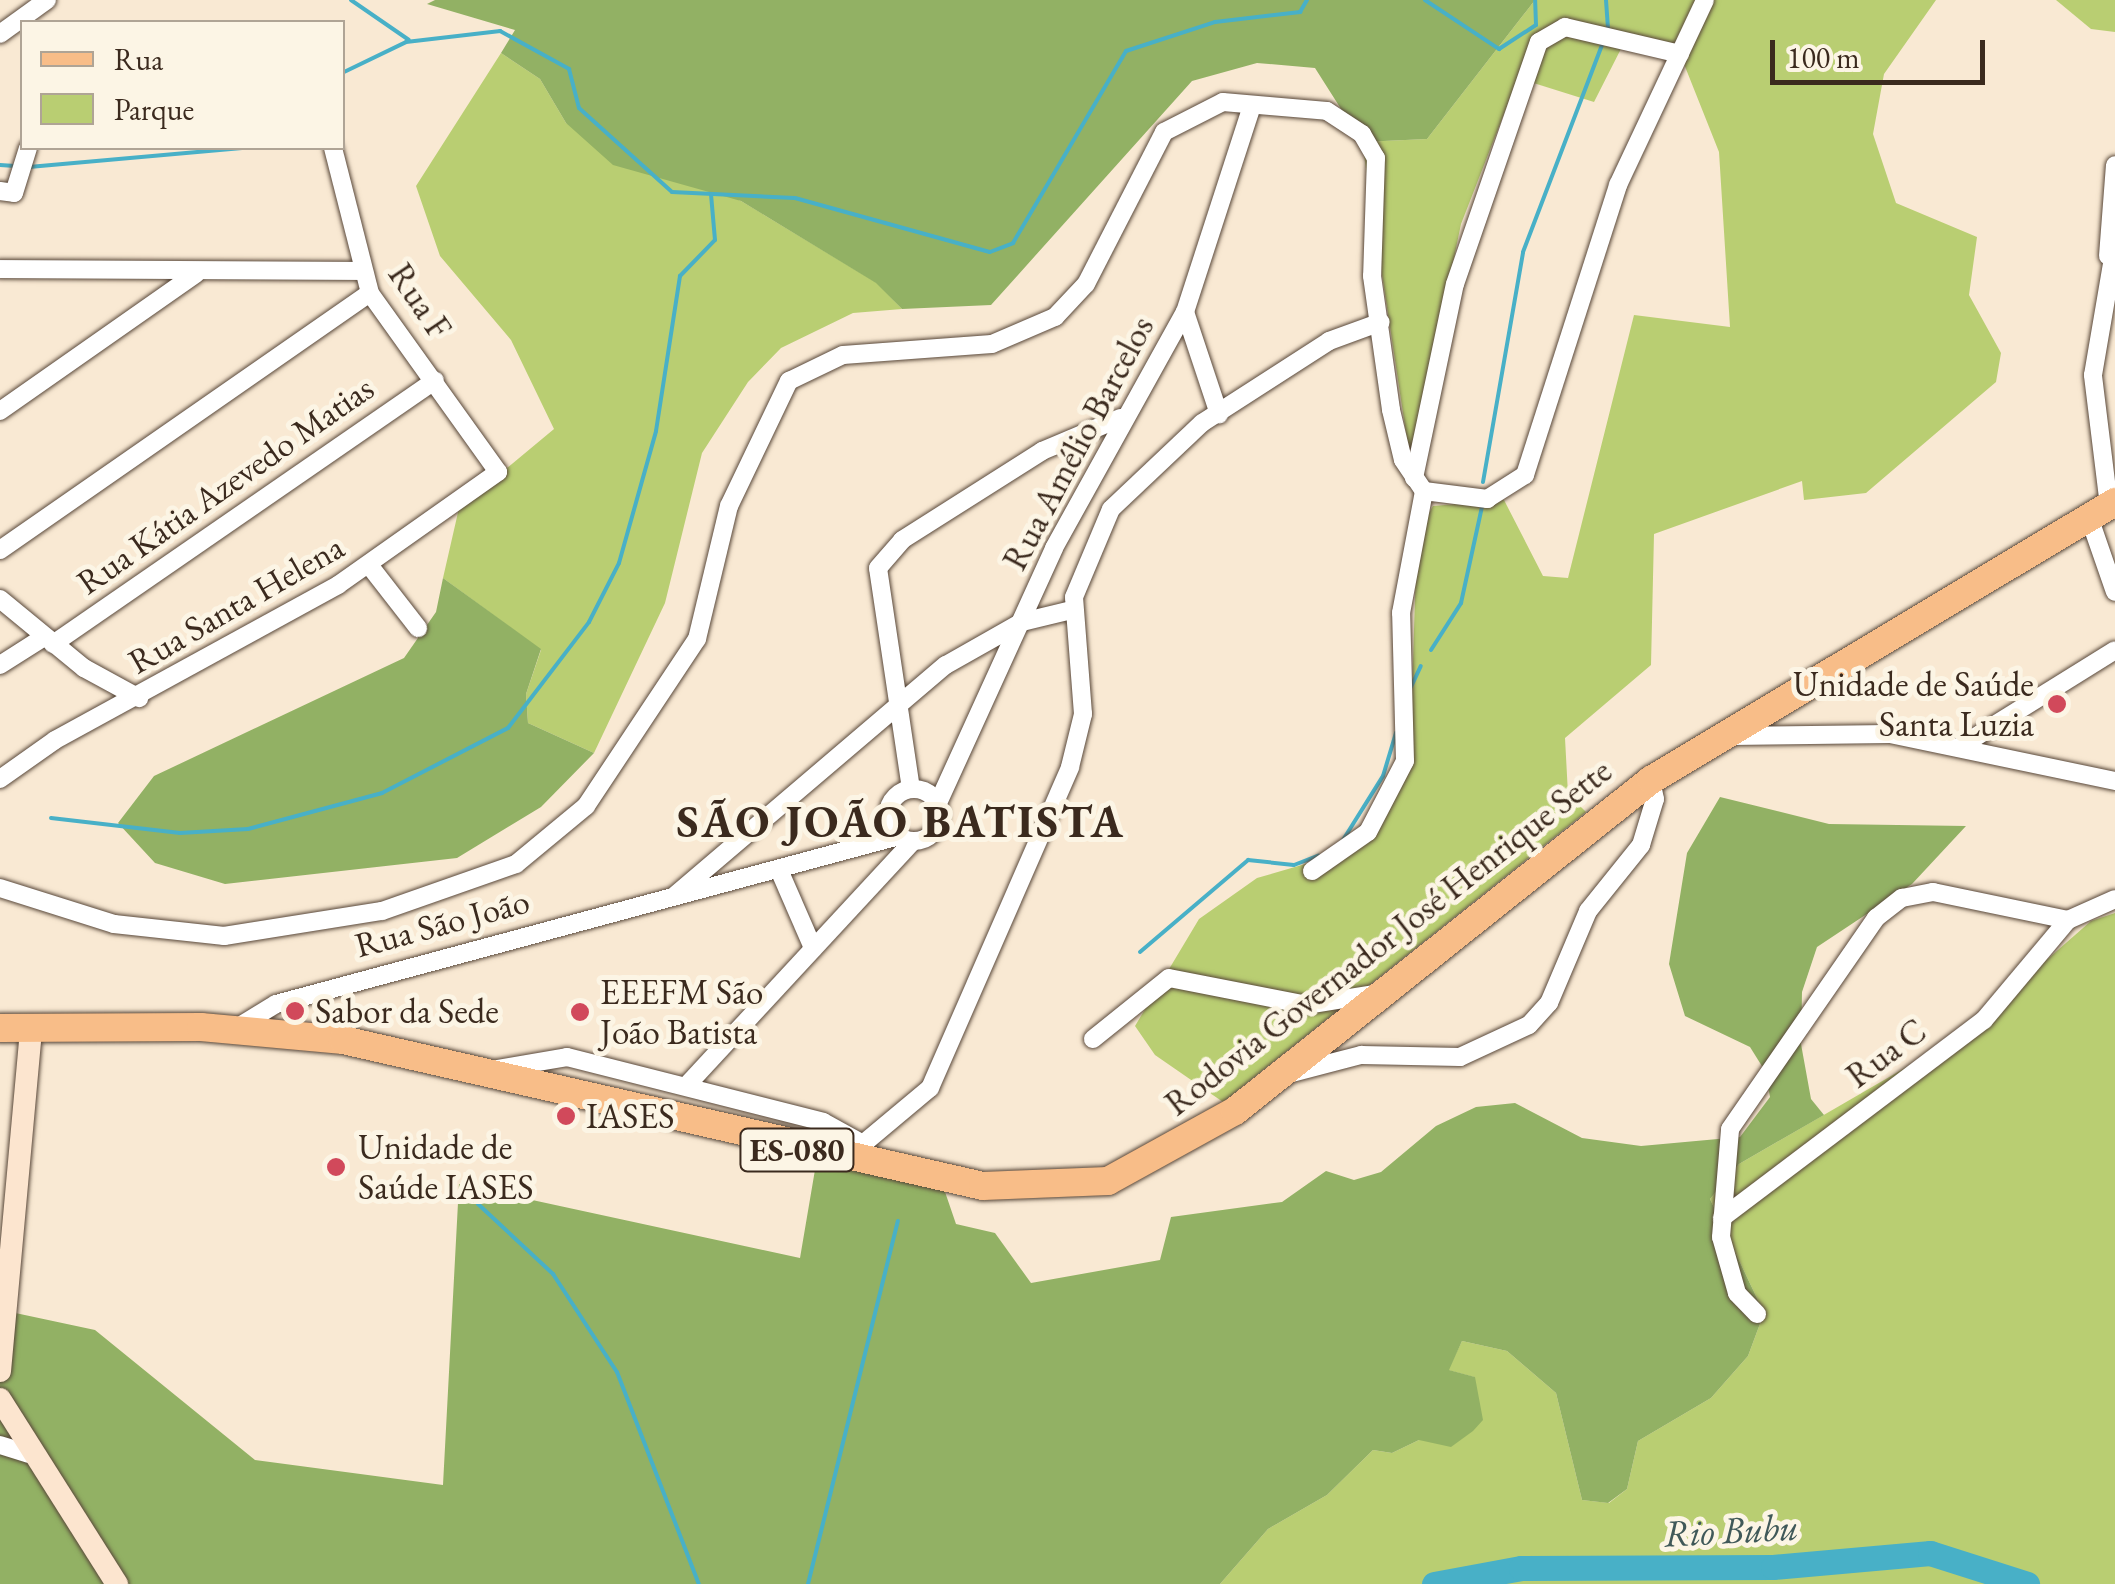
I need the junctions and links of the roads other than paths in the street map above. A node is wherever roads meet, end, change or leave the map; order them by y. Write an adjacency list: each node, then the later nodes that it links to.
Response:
1 (46, 0): 3 (street)
2 (1705, 0): 4 (street)
3 (24, 20)
4 (1680, 54): 22 (street); 22 (street)
5 (1252, 106): 15 (street, Rua Amélio Barcelos); 16 (street); 46 (street)
6 (27, 150): 9 (street)
7 (333, 150): 12 (street, Rua F)
8 (2115, 165): 10 (street)
9 (0, 191)
10 (2111, 251): 23 (street)
11 (0, 268): 13 (street)
12 (360, 271): 13 (street); 14 (street, Rua F)
13 (196, 274): 18 (street)
14 (370, 293): 17 (street, Rua F); 24 (street)
15 (1185, 312): 19 (street); 20 (street, Rua Amélio Barcelos)
16 (1381, 322): 19 (street); 22 (street)
17 (435, 380): 21 (street, Rua F); 31 (street, Rua Kátia Azevedo Matias)
18 (0, 411)
19 (1219, 414): 28 (street)
20 (1120, 418): 29 (street, Rua Amélio Barcelos); 35 (street)
21 (498, 472): 25 (street, Rua Santa Helena)
22 (1419, 485): 44 (street)
23 (2104, 508): 26 (street); 36 (main road, Rodovia Governador José Henrique Sette / ES-080)
24 (0, 550)
25 (368, 565): 30 (street); 34 (street, Rua Santa Helena)
26 (2115, 592)
27 (0, 599): 31 (street)
28 (1072, 610): 29 (street); 59 (street)
29 (1022, 622): 35 (street); 42 (street, Rua Amélio Barcelos)
30 (418, 628)
31 (48, 640): 33 (street, Rua Kátia Azevedo Matias); 34 (street)
32 (2115, 650): 37 (street)
33 (0, 665)
34 (140, 698): 38 (street, Rua Santa Helena)
35 (894, 704): 41 (street); 48 (street)
36 (1717, 738): 37 (street); 39 (main road, Rodovia Governador José Henrique Sette / ES-080)
37 (1961, 746): 40 (street)
38 (0, 779)
39 (1651, 780): 51 (main road, Rodovia Governador José Henrique Sette / ES-080); 57 (street)
40 (2115, 781)
41 (910, 789): 42 (street); 43 (street)
42 (938, 803): 43 (street)
43 (906, 839): 45 (street, Rua São João); 50 (street)
44 (1312, 870)
45 (780, 872): 48 (street, Rua São João); 50 (street)
46 (0, 888)
47 (2115, 899): 49 (street)
48 (669, 900): 53 (street, Rua São João)
49 (2068, 920): 60 (street, Rua C); 60 (street)
50 (814, 948): 58 (street)
51 (1380, 993): 55 (street); 57 (main road, Rodovia Governador José Henrique Sette / ES-080)
52 (0, 1028): 54 (main road, ES-080)
53 (235, 1029): 54 (main road, ES-080); 56 (main road, Rodovia Governador José Henrique Sette / ES-080)
54 (31, 1030): 61 (street)
55 (1093, 1039)
56 (491, 1070): 58 (street); 59 (main road, Rodovia Governador José Henrique Sette / ES-080)
57 (1279, 1076): 59 (main road, Rodovia Governador José Henrique Sette / ES-080)
58 (688, 1084): 59 (street)
59 (861, 1153)
60 (1722, 1218): 62 (street)
61 (6, 1277): 63 (street)
62 (1757, 1314)
63 (0, 1371)
64 (0, 1399): 66 (street)
65 (0, 1445): 66 (street)
66 (29, 1454): 67 (street)
67 (117, 1584)

